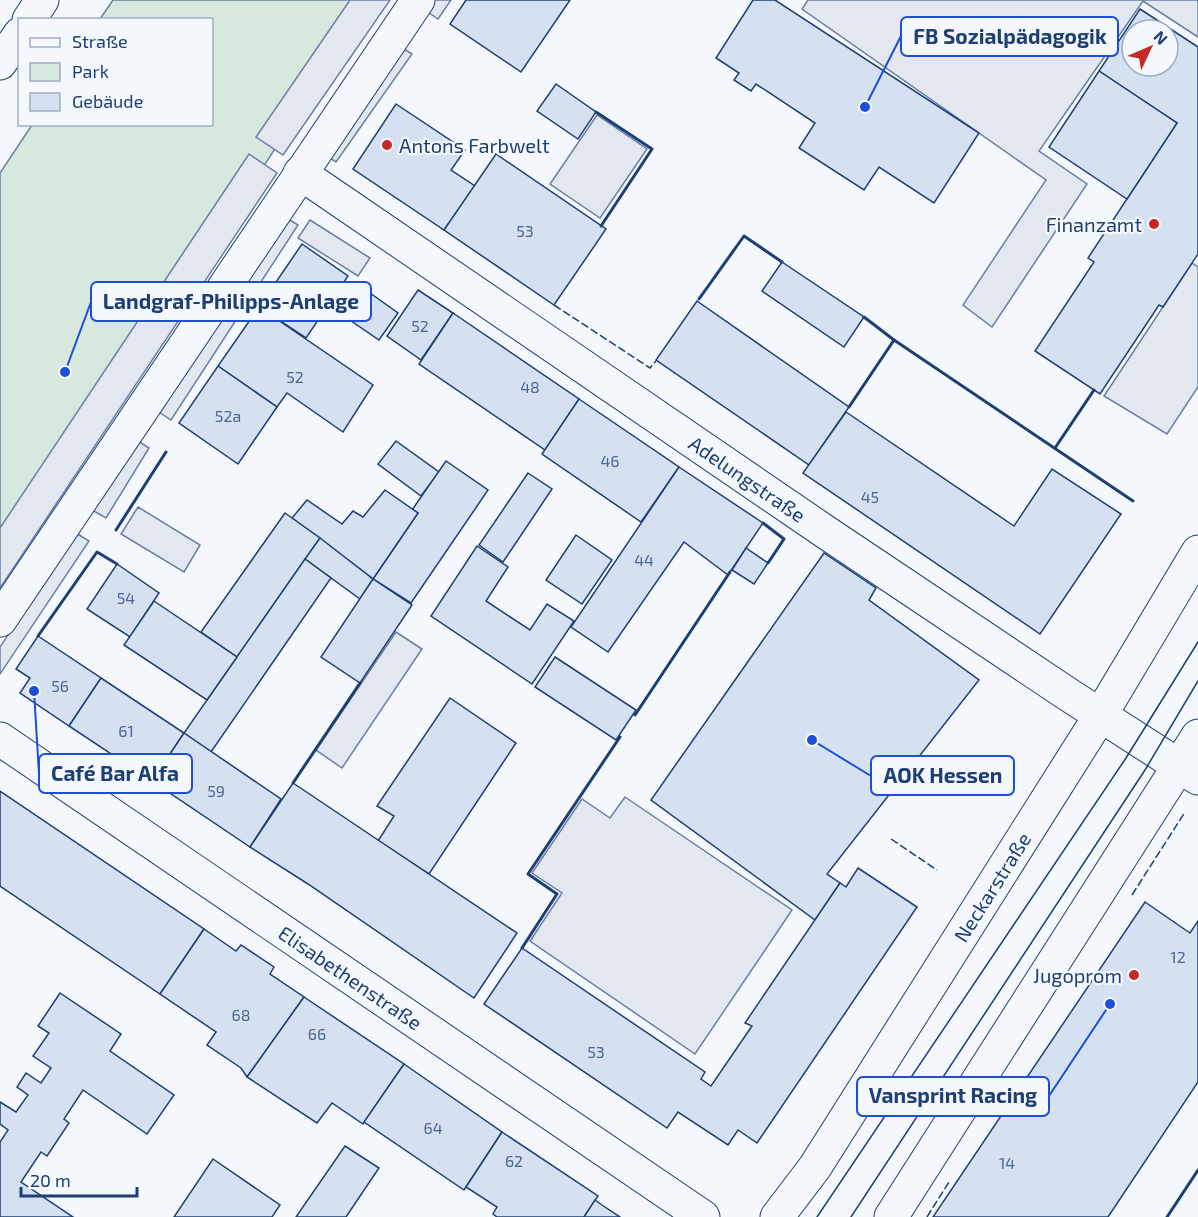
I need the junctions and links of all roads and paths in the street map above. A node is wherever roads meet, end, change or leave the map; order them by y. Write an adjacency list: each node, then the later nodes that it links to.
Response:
1 (42, 0): 3 (street)
2 (418, 0): 6 (street)
3 (30, 18)
4 (18, 37): 5 (street)
5 (0, 63)
6 (300, 173): 8 (street); 9 (street, Adelungstraße)
7 (1198, 552): 9 (street, Neckarstraße)
8 (0, 620)
9 (1100, 716): 12 (street, Adelungstraße); 14 (street, Neckarstraße)
10 (1198, 736): 12 (street)
11 (0, 738): 13 (street, Elisabethenstraße)
12 (1189, 773): 15 (street)
13 (703, 1217)
14 (777, 1217)
15 (891, 1217)

